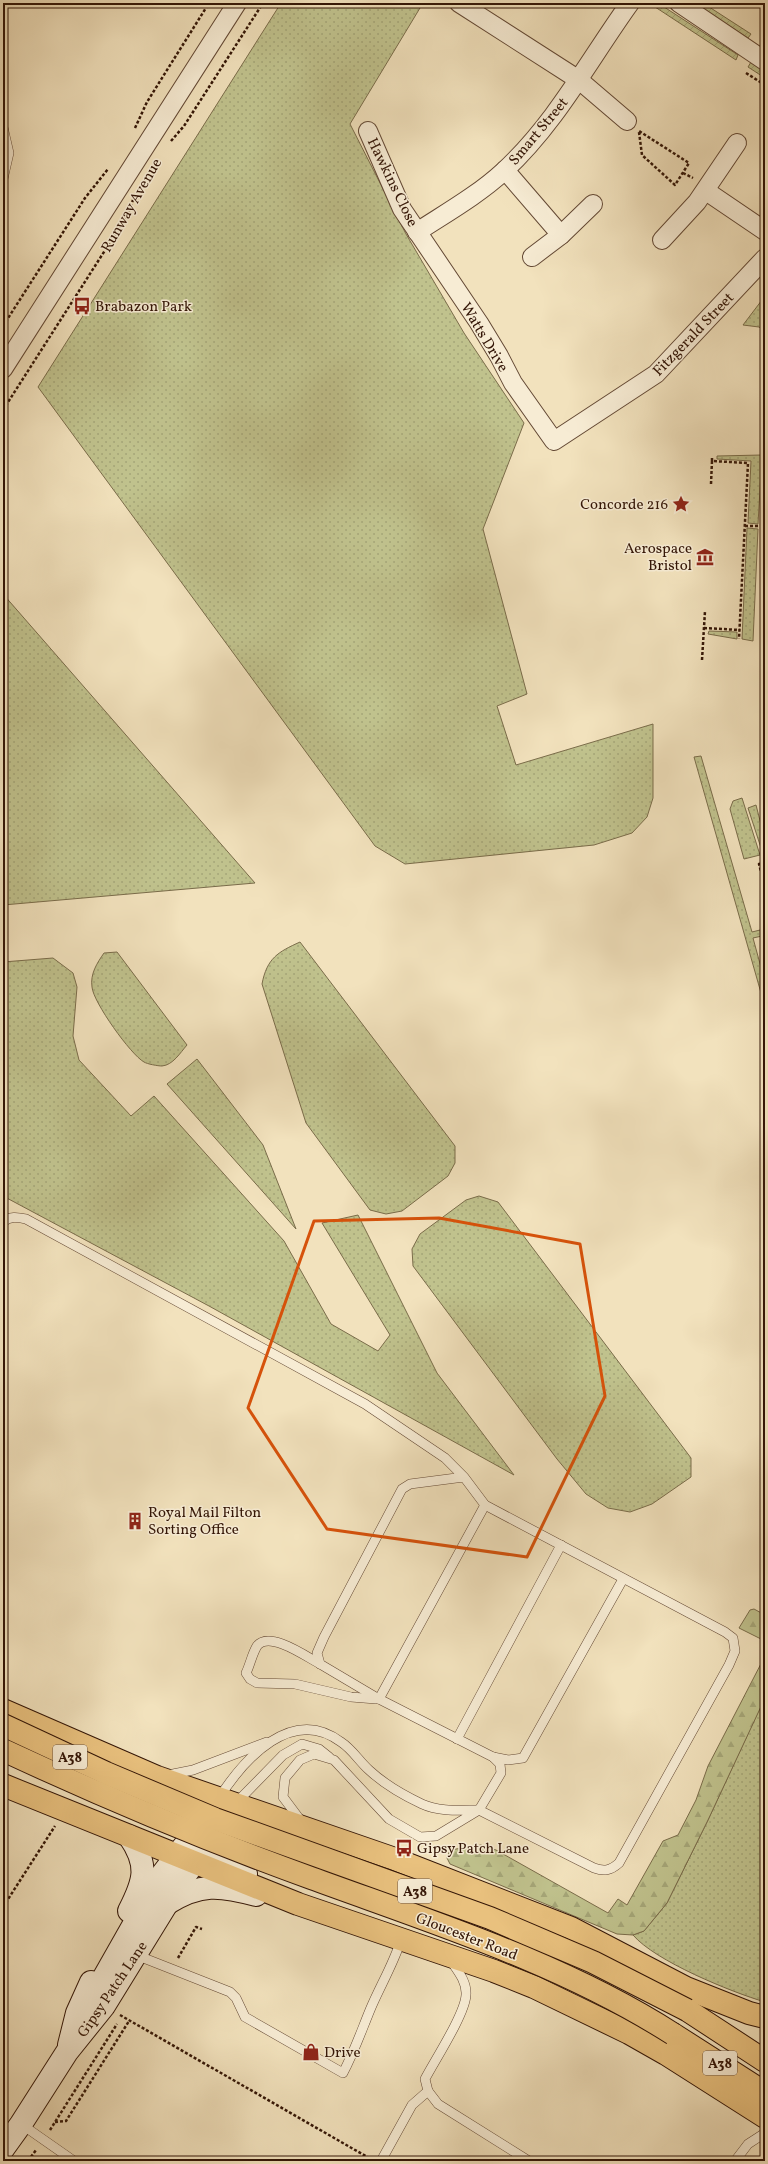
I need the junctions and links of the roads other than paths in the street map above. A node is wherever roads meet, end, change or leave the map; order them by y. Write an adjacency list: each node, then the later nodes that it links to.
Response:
1 (237, 3): 21 (street, Runway Avenue)
2 (459, 3): 6 (street)
3 (630, 3): 6 (street, Smart Street)
4 (679, 3): 5 (street)
5 (765, 61)
6 (579, 80): 7 (street); 11 (street, Smart Street)
7 (633, 125)
8 (3, 126): 12 (lane)
9 (368, 131): 16 (street, Hawkins Close)
10 (737, 143): 13 (street)
11 (505, 170): 16 (street, Smart Street); 17 (street)
12 (3, 179)
13 (706, 191): 15 (street); 18 (street)
14 (593, 204): 17 (street)
15 (765, 231)
16 (417, 232): 22 (street, Watts Drive)
17 (561, 235): 19 (street)
18 (662, 240)
19 (532, 257)
20 (765, 258): 22 (street, Fitzgerald Street)
21 (3, 369)
22 (554, 441)
23 (3, 1222): 24 (lane)
24 (464, 1478): 25 (lane); 28 (lane)
25 (485, 1504): 26 (lane); 29 (lane)
26 (560, 1545): 27 (lane); 32 (lane)
27 (623, 1578): 35 (lane); 40 (lane)
28 (320, 1664): 29 (lane); 29 (lane)
29 (379, 1699): 32 (lane)
30 (3, 1710): 37 (main road)
31 (3, 1725): 37 (main road, A38, bridge)
32 (457, 1739): 35 (lane)
33 (271, 1740): 38 (lane); 40 (lane); 42 (lane)
34 (3, 1750): 58 (main road, Gloucester Road / A38, bridge)
35 (493, 1757): 40 (lane)
36 (334, 1760): 40 (lane); 42 (lane); 44 (lane)
37 (135, 1777): 38 (main road); 43 (main road); 56 (main road, Gloucester Road / A38, bridge)
38 (157, 1777): 42 (main road)
39 (3, 1785): 43 (main road)
40 (479, 1810)
41 (259, 1813): 42 (main road); 44 (main road); 47 (main road)
42 (214, 1820): 46 (main road); 47 (main road)
43 (106, 1826): 45 (main road)
44 (308, 1830): 54 (main road, A38)
45 (129, 1836): 46 (main road); 55 (main road)
46 (186, 1859): 48 (main road); 49 (main road, Gipsy Patch Lane); 55 (main road, Gipsy Patch Lane)
47 (246, 1874): 48 (main road)
48 (265, 1890): 50 (main road)
49 (168, 1903): 50 (main road); 52 (main road, Gipsy Patch Lane)
50 (298, 1904): 51 (main road)
51 (401, 1939): 52 (lane); 53 (main road)
52 (136, 1955): 55 (main road, Gipsy Patch Lane)
53 (447, 1955): 57 (lane); 59 (main road)
54 (765, 2017)
55 (67, 2052): 60 (main road, Gipsy Patch Lane)
56 (765, 2061)
57 (428, 2091): 64 (lane); 65 (lane)
58 (765, 2093)
59 (765, 2117)
60 (21, 2124): 62 (main road, Gipsy Patch Lane); 63 (lane)
61 (765, 2133): 66 (lane)
62 (3, 2149)
63 (74, 2161)
64 (377, 2161)
65 (529, 2161)
66 (735, 2161)

